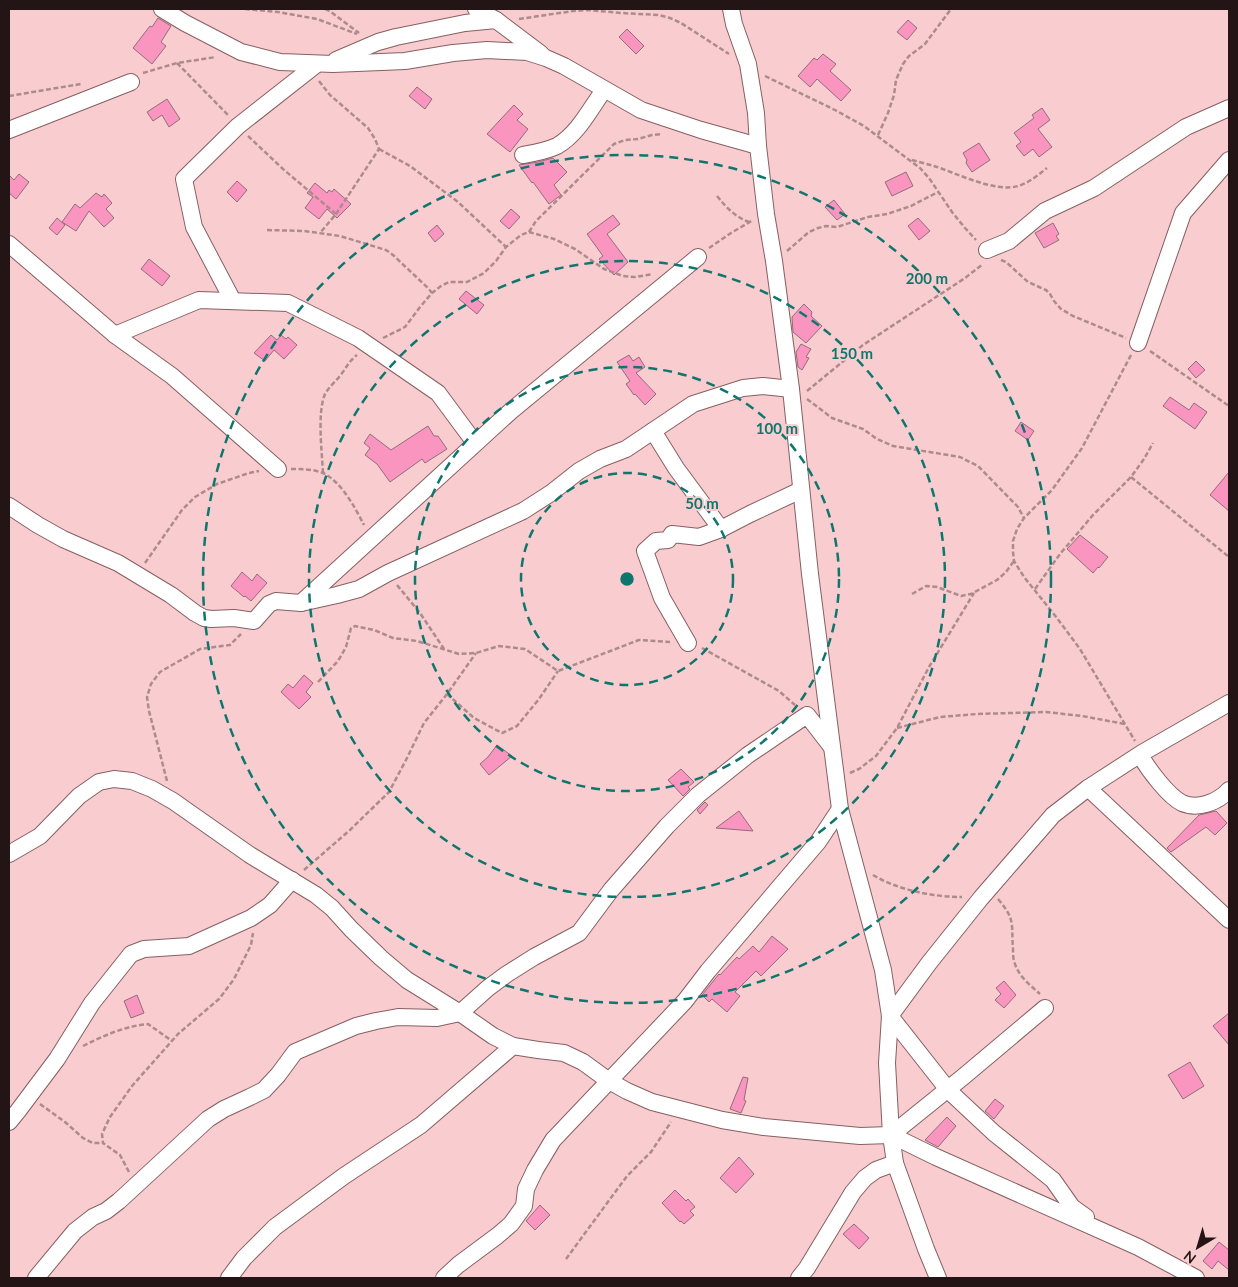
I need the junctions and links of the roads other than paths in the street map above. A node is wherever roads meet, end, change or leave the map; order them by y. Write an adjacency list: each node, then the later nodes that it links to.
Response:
1 (162, 9): 6 (street)
2 (476, 9): 4 (street)
3 (731, 9): 11 (street)
4 (496, 20): 5 (street); 6 (street)
5 (546, 58): 6 (street); 8 (street)
6 (317, 64): 17 (street)
7 (132, 82): 10 (street)
8 (604, 90): 11 (street); 12 (street)
9 (1229, 108): 15 (street)
10 (9, 130)
11 (758, 146): 20 (street)
12 (523, 156)
13 (1229, 160): 19 (street)
14 (9, 244): 18 (street)
15 (987, 256)
16 (698, 257): 22 (street)
17 (233, 301): 18 (street); 22 (street)
18 (115, 335): 23 (street)
19 (1138, 343)
20 (791, 389): 21 (street); 24 (street)
21 (653, 431): 26 (street); 27 (street)
22 (475, 443): 27 (street)
23 (278, 469)
24 (802, 490): 26 (street); 30 (street)
25 (9, 506): 27 (street)
26 (721, 529): 28 (street)
27 (301, 602)
28 (688, 643)
29 (1229, 703): 31 (street)
30 (832, 746): 34 (street); 39 (street)
31 (1141, 754): 32 (street); 33 (street)
32 (1088, 788): 37 (street); 40 (street)
33 (1229, 790)
34 (840, 809): 40 (street); 42 (street)
35 (9, 854): 36 (street)
36 (292, 880): 39 (street); 44 (street)
37 (1229, 920)
38 (1045, 1003): 43 (street)
39 (460, 1013): 41 (street); 48 (street)
40 (890, 1016): 43 (street); 45 (street)
41 (513, 1046): 42 (street); 49 (street)
42 (609, 1081): 45 (street); 50 (street)
43 (948, 1089): 45 (street); 47 (street)
44 (9, 1122)
45 (891, 1135): 46 (street); 47 (street)
46 (895, 1162): 51 (street); 52 (street)
47 (1108, 1233): 53 (street)
48 (36, 1278)
49 (229, 1278)
50 (444, 1278)
51 (799, 1278)
52 (938, 1278)
53 (1196, 1278)

